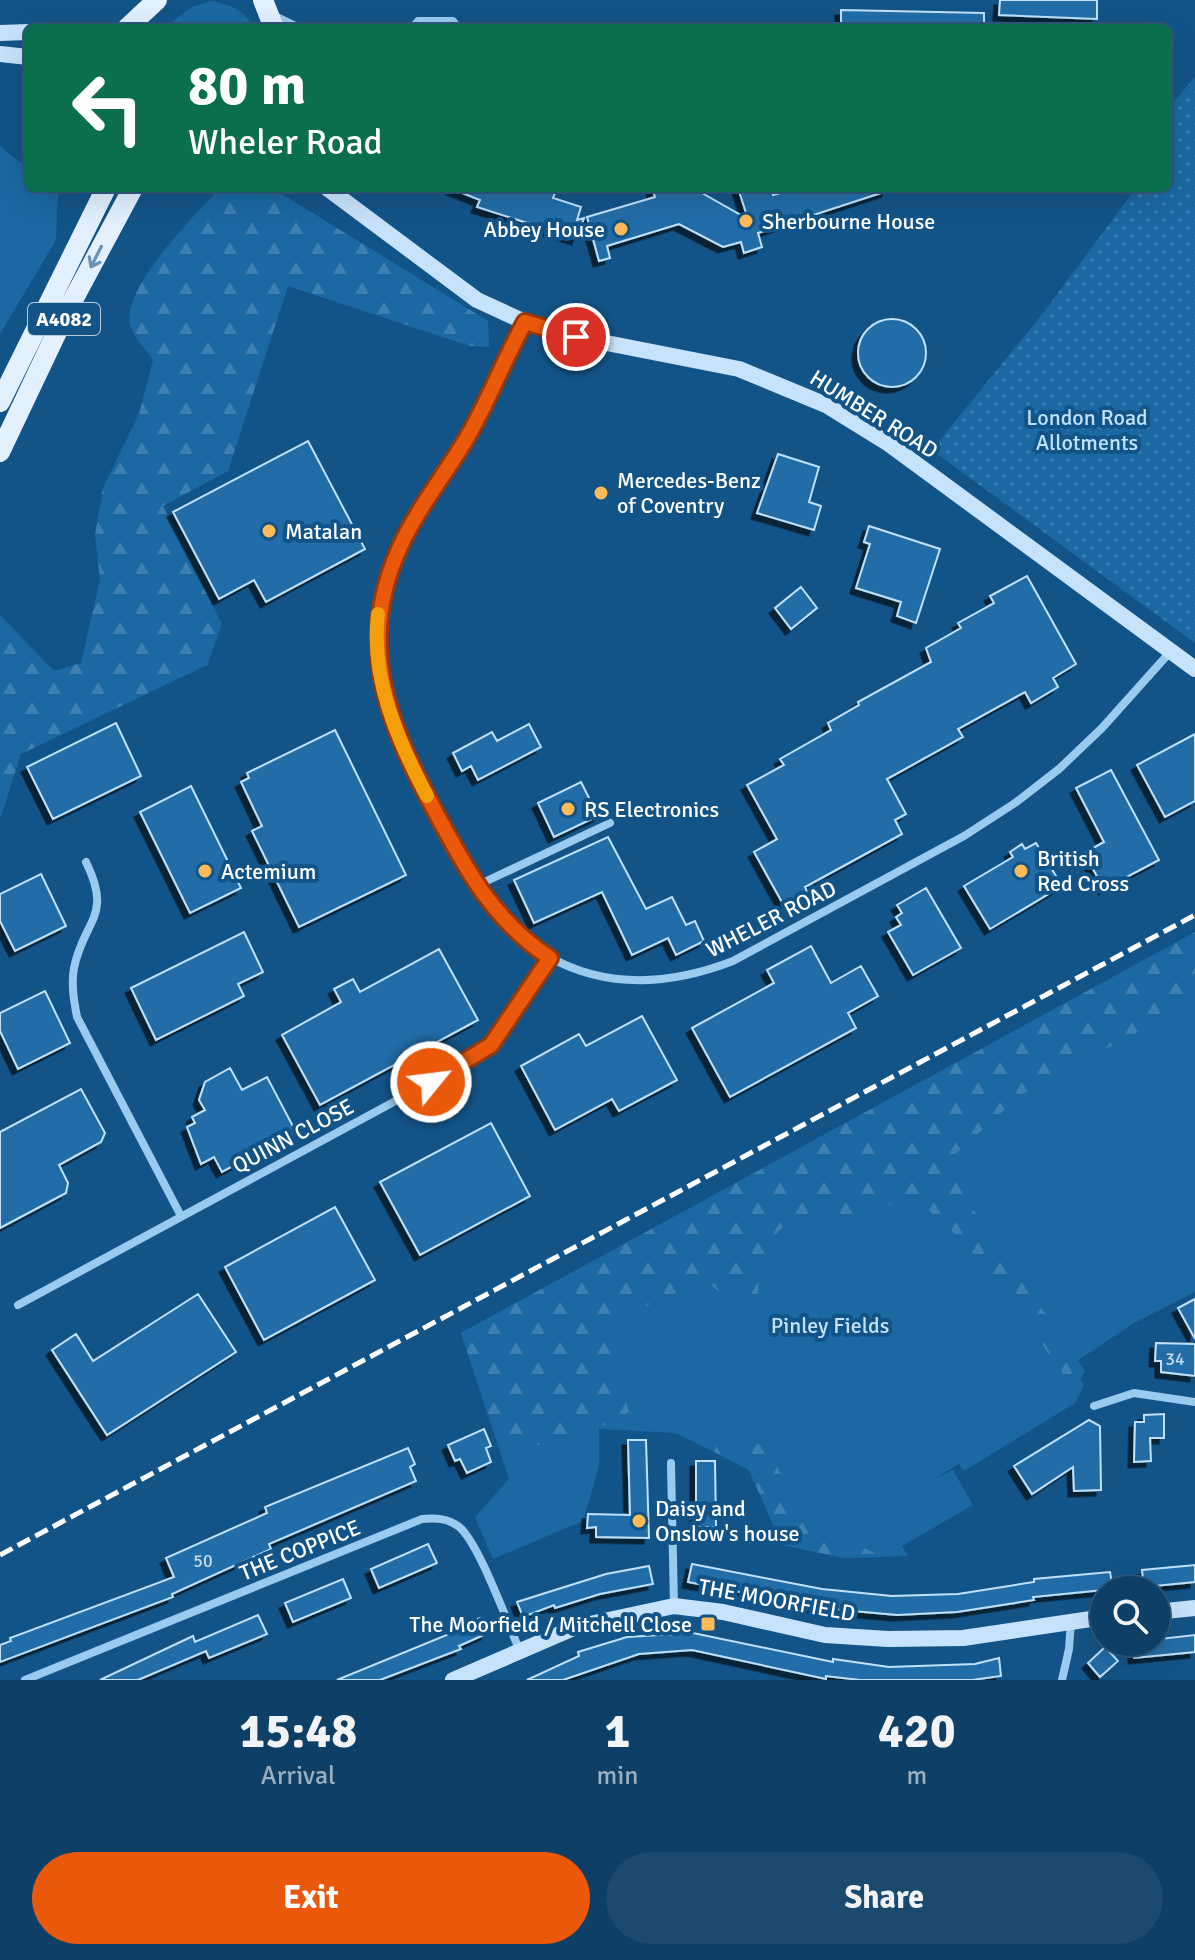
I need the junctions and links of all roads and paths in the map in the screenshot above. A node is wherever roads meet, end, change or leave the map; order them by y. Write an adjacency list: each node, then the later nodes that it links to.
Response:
1 (157, 0): 3 (main road)
2 (268, 9): 4 (street)
3 (131, 24)
4 (293, 24)
5 (415, 24): 6 (street)
6 (455, 24)
7 (24, 32): 8 (main road)
8 (0, 33)
9 (0, 54): 10 (main road)
10 (24, 57)
11 (104, 192): 15 (main road, A4082)
12 (131, 192): 16 (main road, A4082, one-way to 16)
13 (332, 192): 14 (main road, HUMBER ROAD)
14 (525, 322): 17 (main road, HUMBER ROAD); 21 (street, WHELER ROAD)
15 (0, 402)
16 (0, 452)
17 (1171, 651): 18 (main road, HUMBER ROAD); 22 (street, WHELER ROAD)
18 (1195, 669)
19 (610, 823): 21 (street)
20 (86, 862): 23 (street)
21 (476, 886): 22 (street, WHELER ROAD)
22 (550, 958): 23 (street, QUINN CLOSE)
23 (181, 1216): 24 (street, QUINN CLOSE)
24 (18, 1305)
25 (1195, 1402): 26 (street)
26 (1094, 1406)
27 (671, 1463): 28 (street)
28 (674, 1606): 32 (main road, THE MOORFIELD); 33 (main road, THE MOORFIELD)
29 (1195, 1608): 30 (main road)
30 (1170, 1611)
31 (1090, 1619): 32 (main road, THE MOORFIELD)
32 (1071, 1621): 36 (street)
33 (520, 1651): 34 (street, THE COPPICE); 35 (main road, THE MOORFIELD)
34 (25, 1680)
35 (453, 1680)
36 (1062, 1680)

